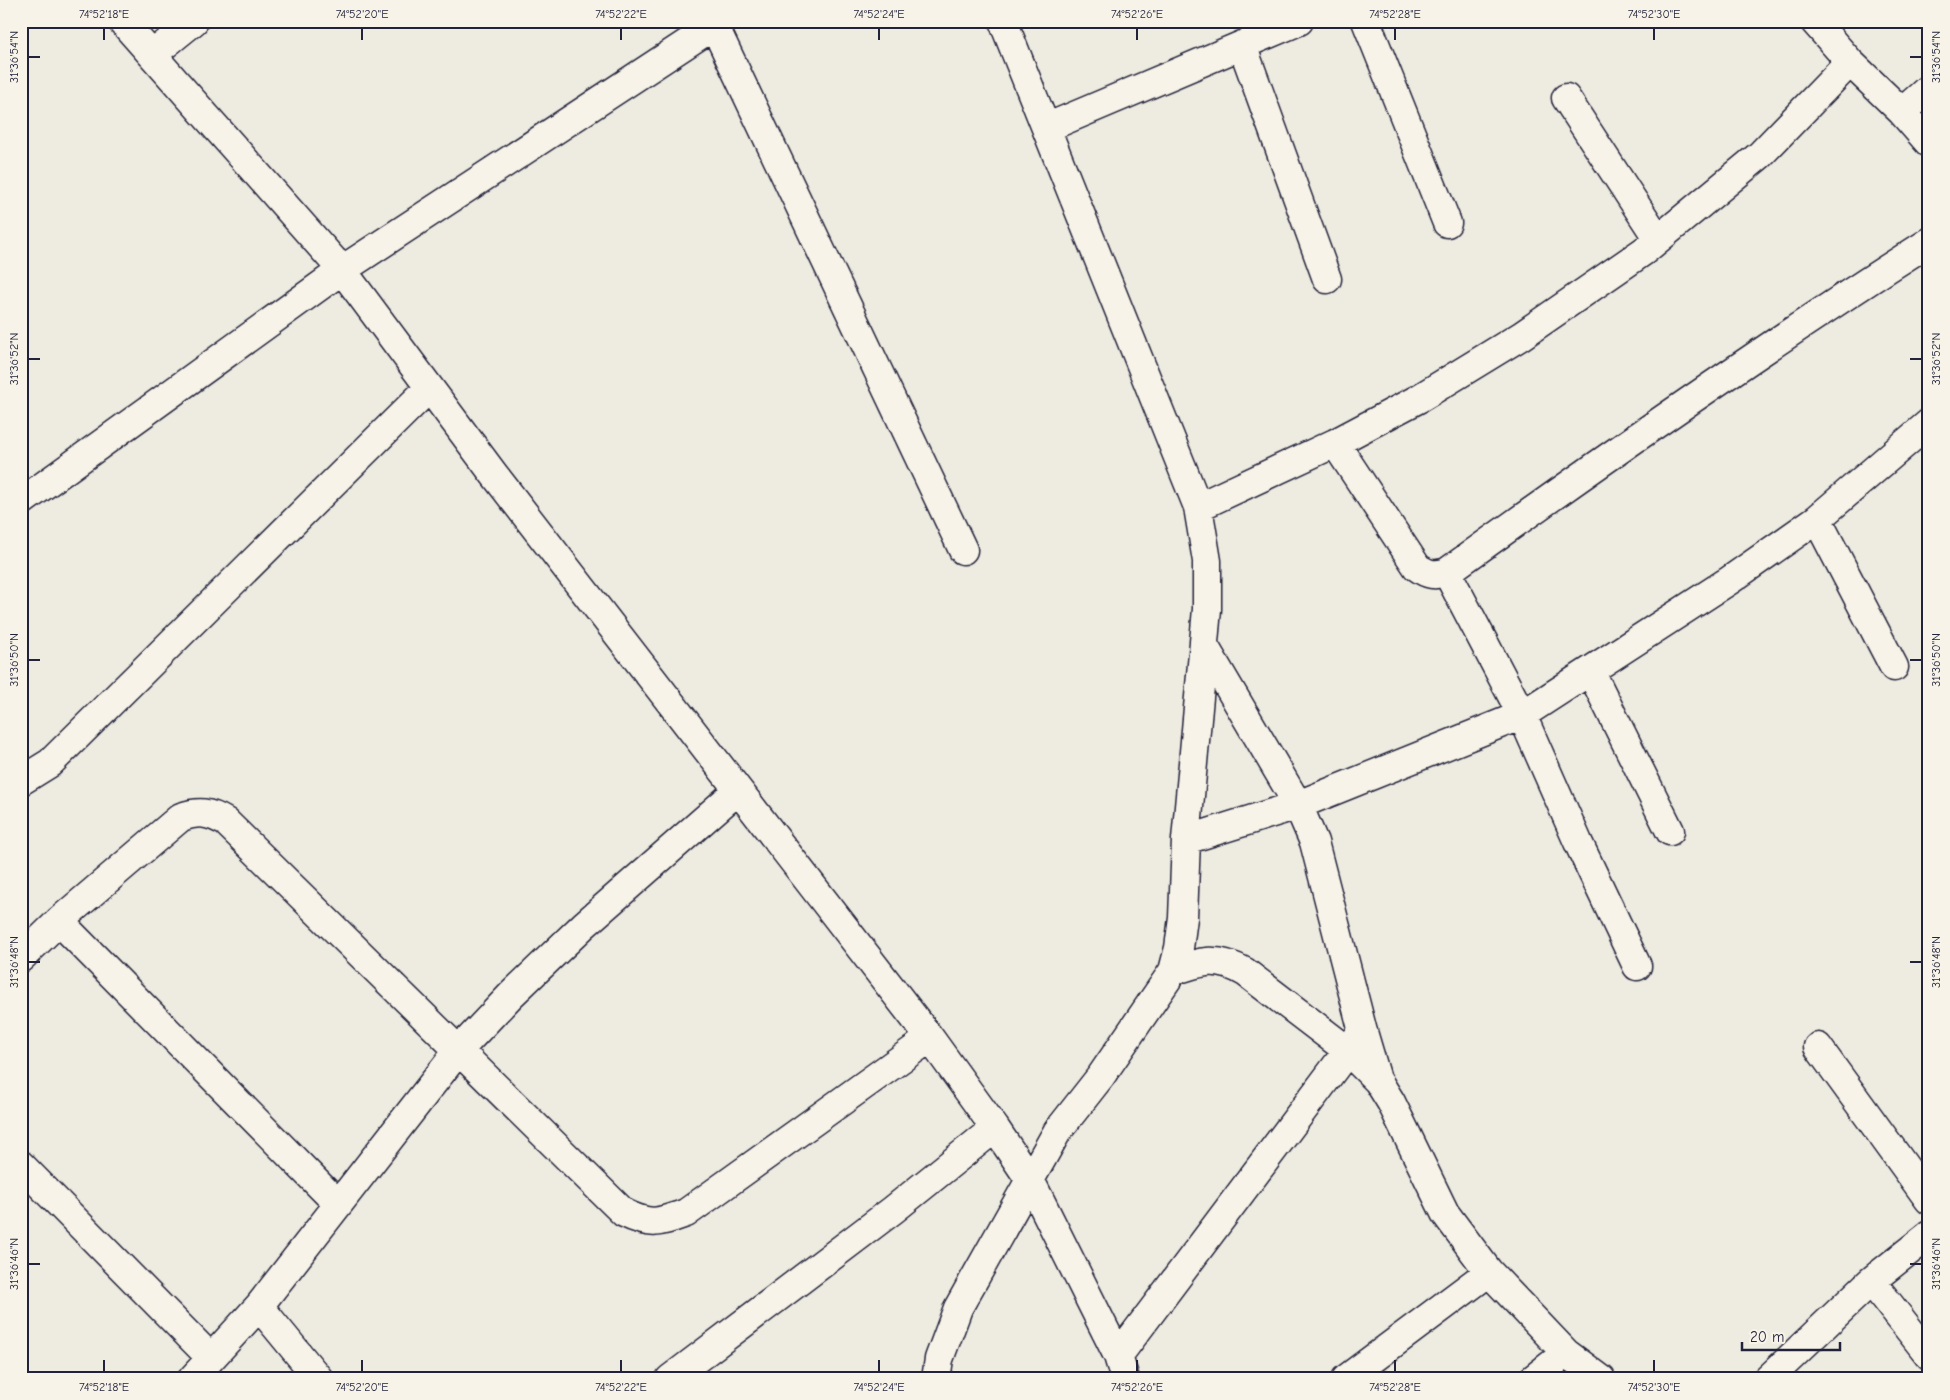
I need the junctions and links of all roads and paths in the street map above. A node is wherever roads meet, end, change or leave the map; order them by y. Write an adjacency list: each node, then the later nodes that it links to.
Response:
1 (122, 21): 9 (street)
2 (194, 21): 9 (street)
3 (1003, 21): 14 (street)
4 (1299, 21): 8 (street)
5 (1366, 21): 16 (street)
6 (1814, 21): 10 (street)
7 (717, 23): 19 (street); 27 (street)
8 (1242, 45): 14 (street); 20 (street)
9 (152, 55): 19 (street)
10 (1850, 62): 13 (street); 17 (street)
11 (1929, 88): 13 (street)
12 (1566, 98): 17 (street)
13 (1902, 112): 15 (street)
14 (1046, 128): 25 (street)
15 (1929, 143)
16 (1447, 223)
17 (1658, 239): 23 (street)
18 (1929, 242): 28 (street)
19 (342, 270): 21 (street); 24 (street)
20 (1327, 279)
21 (429, 388): 33 (street); 34 (street)
22 (1929, 423): 26 (street)
23 (1335, 442): 25 (street); 28 (street)
24 (21, 502)
25 (1198, 507): 29 (street)
26 (1817, 519): 30 (street); 31 (street)
27 (963, 550)
28 (1447, 572): 32 (street)
29 (1205, 647): 35 (street); 37 (street)
30 (1894, 667)
31 (1591, 672): 32 (street); 36 (street)
32 (1522, 715): 35 (street); 40 (street)
33 (21, 781)
34 (737, 791): 42 (street); 45 (street)
35 (1298, 805): 37 (street); 43 (street)
36 (1670, 831)
37 (1186, 840): 41 (street)
38 (59, 920): 39 (street); 45 (street); 50 (street)
39 (21, 958)
40 (1637, 966)
41 (1173, 970): 43 (street); 48 (street)
42 (930, 1038): 45 (street); 46 (street)
43 (1355, 1041): 52 (street); 58 (street)
44 (1818, 1047): 49 (street)
45 (458, 1052): 50 (street)
46 (995, 1128): 48 (street); 61 (street)
47 (21, 1165): 57 (street)
48 (1030, 1180): 58 (street); 62 (street)
49 (1929, 1200)
50 (338, 1204): 54 (street)
51 (1929, 1235): 53 (street)
52 (1489, 1272): 55 (street); 63 (street)
53 (1871, 1281): 56 (street); 66 (street)
54 (259, 1306): 57 (street); 60 (street)
55 (1566, 1354): 64 (street); 65 (street)
56 (1929, 1354)
57 (211, 1358): 59 (street)
58 (1121, 1368)
59 (192, 1379)
60 (319, 1379)
61 (670, 1379)
62 (936, 1379)
63 (1346, 1379)
64 (1533, 1379)
65 (1601, 1379)
66 (1768, 1379)

